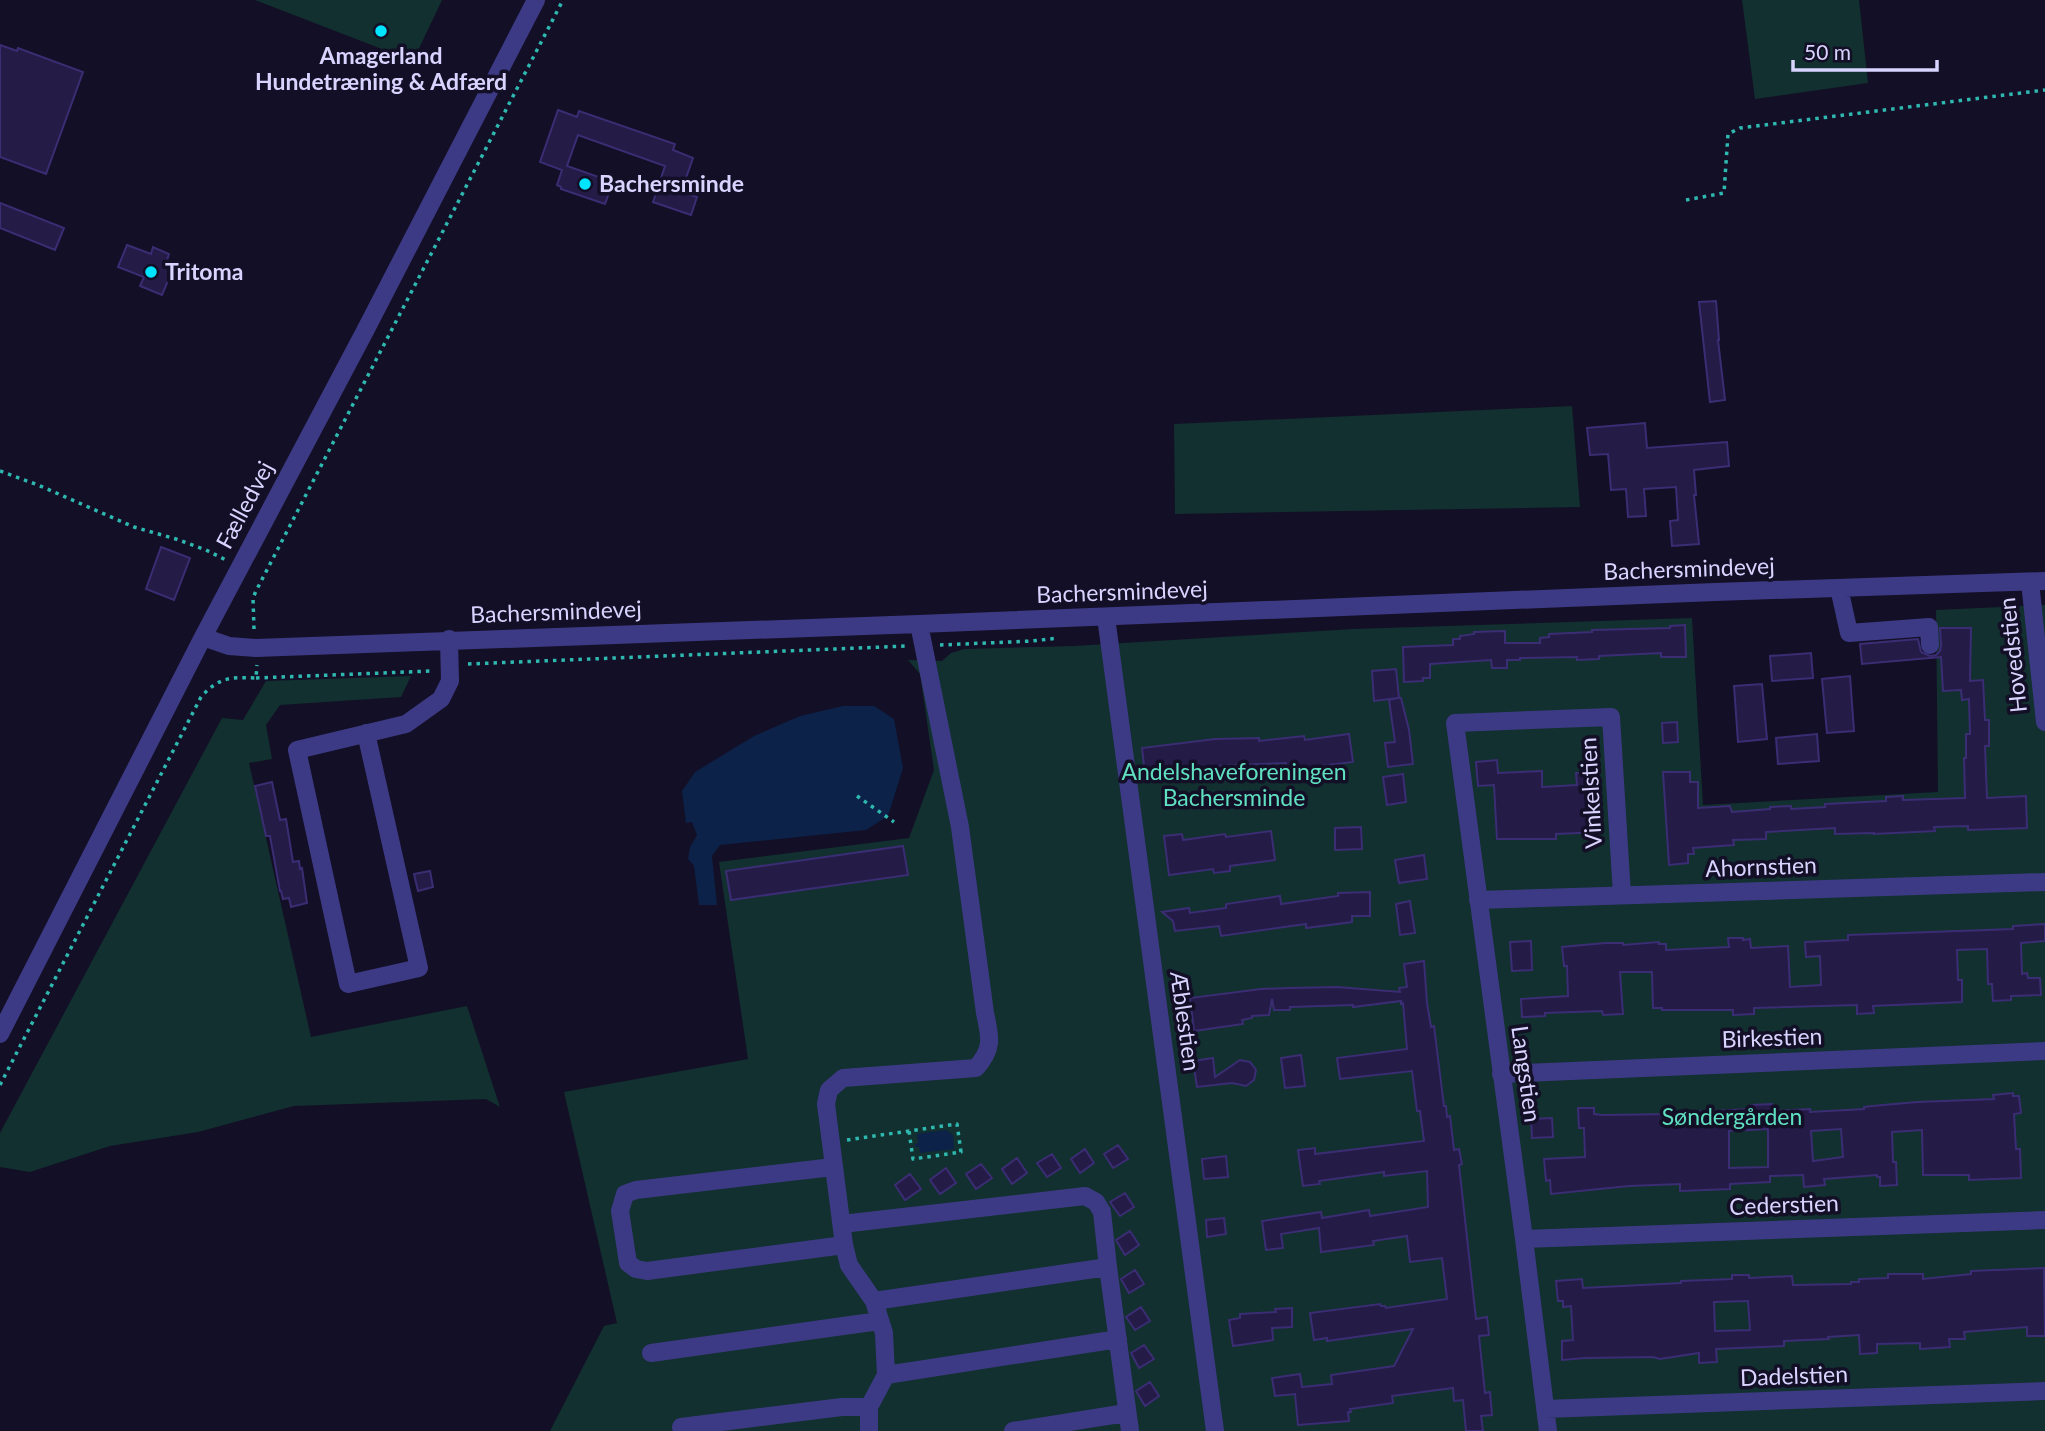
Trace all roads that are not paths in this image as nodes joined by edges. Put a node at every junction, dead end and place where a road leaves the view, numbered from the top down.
1 (536, 0) edge
2 (2037, 581) edge
3 (1839, 588) junction
4 (1105, 617) junction
5 (919, 624) junction
6 (203, 637) junction
7 (449, 639) junction
8 (1930, 645) dead end
9 (2040, 645) edge
10 (2045, 722) edge
11 (1455, 723) joint
12 (366, 733) junction
13 (2045, 882) edge
14 (1622, 895) junction
15 (1478, 900) junction
16 (0, 1034) edge
17 (2045, 1051) edge
18 (1501, 1074) junction
19 (834, 1167) junction
20 (2045, 1220) edge
21 (842, 1224) junction
22 (1524, 1239) junction
23 (844, 1245) junction
24 (1108, 1267) junction
25 (874, 1301) junction
26 (879, 1321) junction
27 (1118, 1339) junction
28 (651, 1353) dead end
29 (886, 1375) junction
30 (2045, 1391) edge
31 (869, 1407) junction
32 (1545, 1409) junction
33 (1126, 1413) junction
34 (681, 1427) dead end
35 (869, 1431) edge
36 (1013, 1431) edge
37 (1130, 1431) edge
38 (1215, 1431) edge
39 (1548, 1431) edge

1 - 6 street, Fælledvej
2 - 3 street, Bachersmindevej
2 - 9 street, Hovedstien
3 - 4 street, Bachersmindevej
3 - 8 street
4 - 5 street, Bachersmindevej
4 - 38 street, Æblestien
5 - 7 street, Bachersmindevej
5 - 19 street
6 - 7 street, Bachersmindevej
6 - 16 street, Fælledvej
7 - 12 street
9 - 10 street, Hovedstien
11 - 14 street, Vinkelstien
11 - 15 street, Langstien
12 - 12 street
13 - 14 street, Ahornstien
14 - 15 street, Ahornstien
15 - 18 street, Langstien
17 - 18 street, Birkestien
18 - 22 street, Langstien
19 - 21 street
19 - 23 street
20 - 22 street, Cederstien
21 - 23 street
21 - 24 street
22 - 32 street, Langstien
23 - 25 street
24 - 25 street
24 - 27 street
25 - 26 street
26 - 28 street
26 - 29 street
27 - 29 street
27 - 33 street
29 - 31 street
30 - 32 street, Dadelstien
31 - 34 street
31 - 35 street
32 - 39 street, Langstien
33 - 36 street
33 - 37 street

